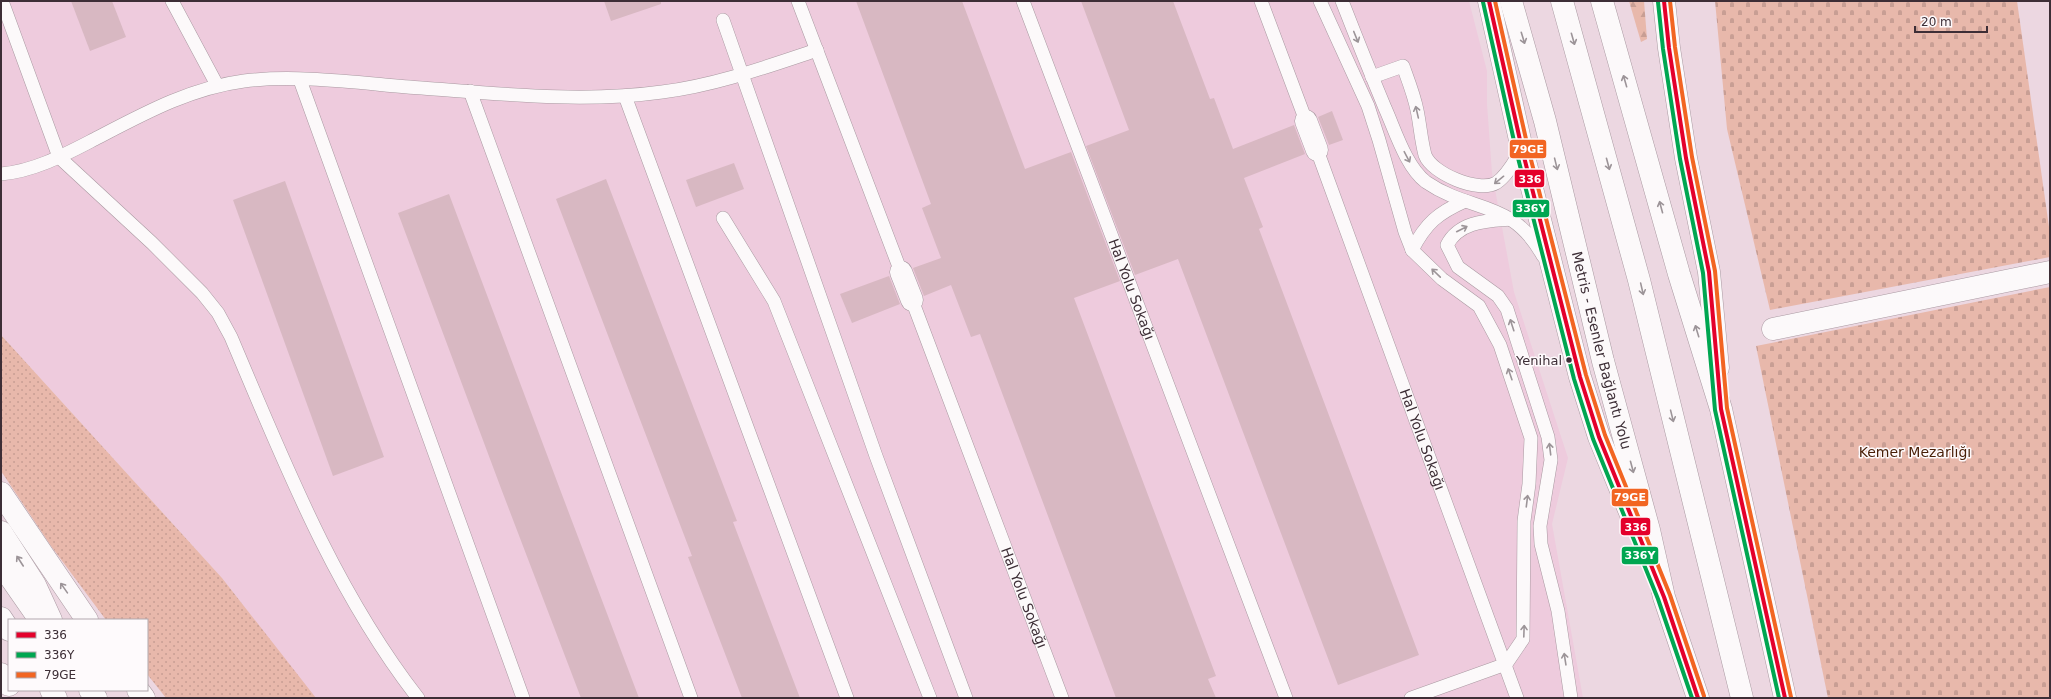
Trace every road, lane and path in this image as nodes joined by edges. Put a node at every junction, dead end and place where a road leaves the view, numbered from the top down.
1 (2, 1) edge
2 (172, 1) edge
3 (798, 1) edge
4 (1023, 1) edge
5 (1261, 1) edge
6 (1320, 1) edge
7 (1342, 1) edge
8 (1489, 1) edge
9 (1511, 1) edge
10 (1562, 1) edge
11 (1602, 1) edge
12 (1664, 1) edge
13 (723, 20) dead end
14 (817, 50) junction
15 (743, 76) junction
16 (1372, 77) junction
17 (300, 80) junction
18 (217, 85) junction
19 (470, 92) junction
20 (625, 96) junction
21 (1306, 121) joint
22 (1522, 149) junction
23 (1317, 150) joint
24 (59, 157) junction
25 (1, 174) edge
26 (1465, 201) junction
27 (723, 218) dead end
28 (1513, 220) junction
29 (1412, 250) junction
30 (901, 272) joint
31 (2050, 272) edge
32 (1554, 275) junction
33 (912, 300) joint
34 (1772, 329) dead end
35 (1721, 409) junction
36 (1, 494) edge
37 (1, 532) edge
38 (1, 564) edge
39 (1664, 597) junction
40 (1, 618) edge
41 (39, 619) edge
42 (51, 619) edge
43 (86, 619) edge
44 (8, 628) edge
45 (1506, 664) junction
46 (1, 674) edge
47 (8, 684) edge
48 (418, 698) edge
49 (523, 698) edge
50 (691, 698) edge
51 (847, 698) edge
52 (930, 698) edge
53 (966, 698) edge
54 (1062, 698) edge
55 (1286, 698) edge
56 (1411, 698) edge
57 (1517, 698) edge
58 (1571, 698) edge
59 (1698, 698) edge
60 (1742, 698) edge
61 (1785, 698) edge

1 - 24 lane
2 - 18 lane
3 - 14 lane
4 - 55 lane, Hal Yolu Sokağı
5 - 21 lane
6 - 29 lane
7 -> 16 lane
8 - 22 main road
9 -> 39 main road, Metris - Esenler Bağlantı Yolu
10 -> 60 main road
35 -> 11 main road
12 - 35 main road
13 - 15 lane
14 - 15 lane
14 - 30 lane
15 - 20 lane
15 - 53 lane
22 -> 16 lane
16 -> 26 lane
17 - 18 lane
17 - 19 lane
17 - 49 lane
18 - 24 lane
19 - 20 lane
19 - 50 lane
20 - 51 lane
21 - 23 main road, Hal Yolu Sokağı
22 - 32 main road
23 - 45 lane, Hal Yolu Sokağı
24 - 25 lane
24 - 48 lane
26 - 28 lane
26 - 29 lane
27 - 52 lane
28 - 32 lane
58 -> 28 lane
45 -> 29 lane
30 - 33 main road, Hal Yolu Sokağı
31 - 34 main road
32 - 39 main road
33 - 54 lane, Hal Yolu Sokağı
35 - 61 main road
43 -> 36 main road
42 -> 37 main road
38 - 41 main road
39 - 59 main road, Metris - Esenler Bağlantı Yolu
40 - 44 main road
45 - 56 lane
45 - 57 lane, Hal Yolu Sokağı
46 - 47 main road

